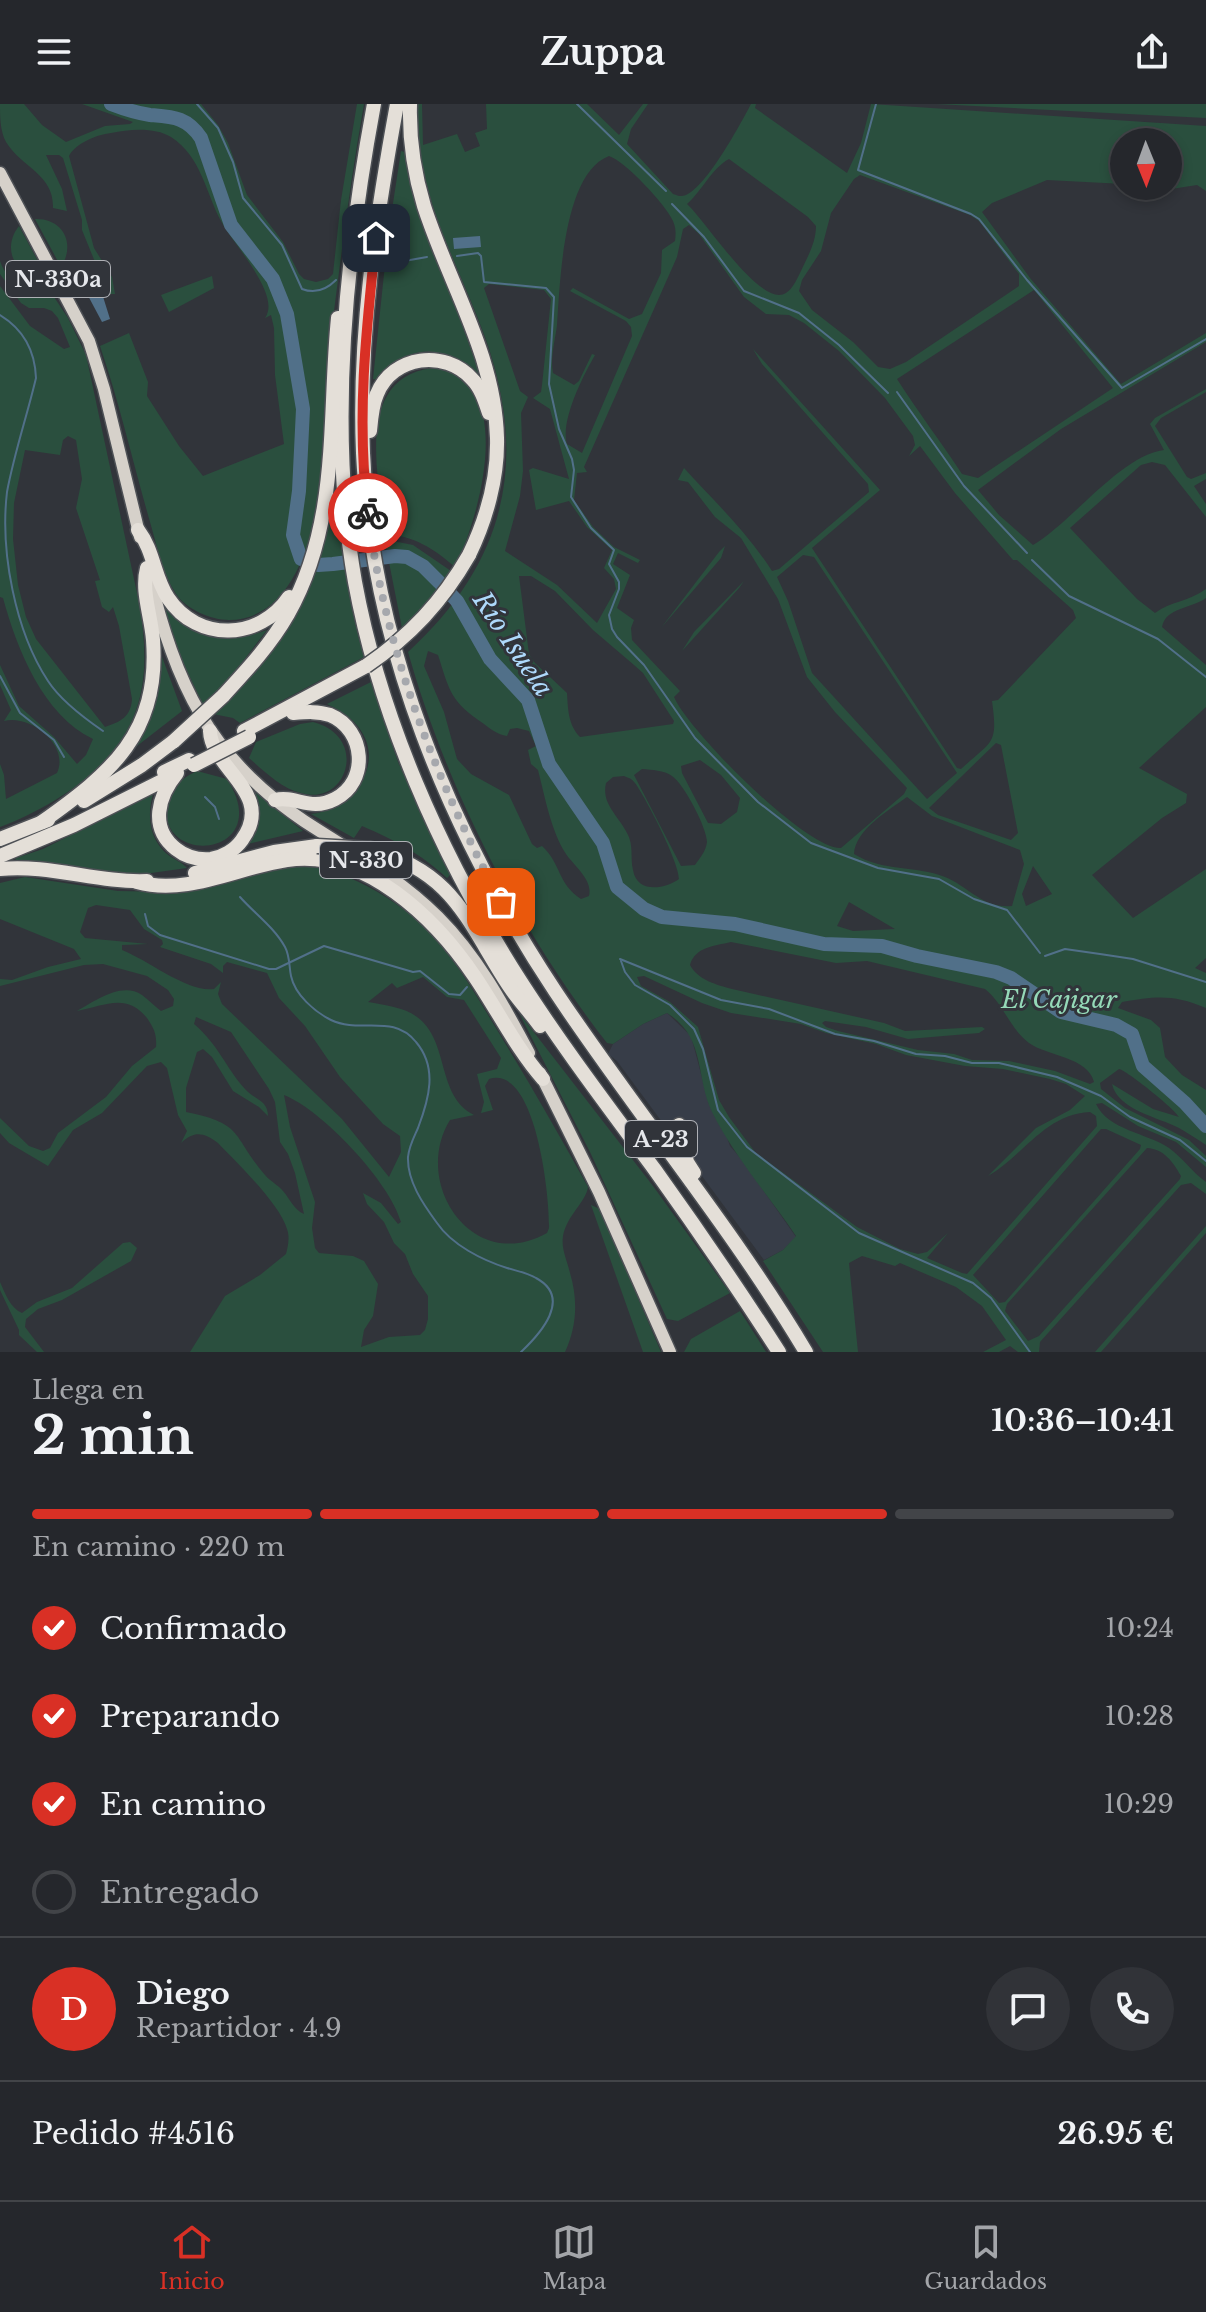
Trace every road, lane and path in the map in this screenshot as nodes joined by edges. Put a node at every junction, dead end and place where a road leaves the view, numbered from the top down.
1 (374, 104) edge
2 (397, 104) edge
3 (410, 104) edge
4 (0, 173) edge
5 (357, 210) junction
6 (492, 485) junction
7 (367, 506) junction
8 (138, 530) junction
9 (147, 568) junction
10 (301, 589) junction
11 (366, 666) junction
12 (293, 713) junction
13 (210, 731) junction
14 (247, 734) junction
15 (192, 762) junction
16 (177, 773) junction
17 (275, 800) junction
18 (42, 822) junction
19 (0, 839) edge
20 (0, 847) edge
21 (0, 856) edge
22 (0, 869) edge
23 (137, 882) junction
24 (580, 1028) junction
25 (610, 1052) dead end
26 (573, 1058) junction
27 (543, 1079) junction
28 (679, 1125) dead end
29 (740, 1251) junction
30 (670, 1352) edge
31 (779, 1352) edge
32 (806, 1352) edge

1 - 5 highway, A-23
2 - 7 highway, A-23
3 - 6 highway
4 - 8 highway, N-330a
5 - 10 highway
5 - 26 highway, A-23
6 - 7 highway
6 - 11 highway, bridge
7 - 24 highway, A-23
8 - 9 highway, N-330
8 - 10 highway
9 - 13 highway, N-330
9 - 18 highway
10 - 18 highway, bridge
11 - 12 highway
11 - 14 highway
12 - 14 highway
12 - 17 highway
13 - 16 highway
13 - 17 highway, N-330
14 - 15 highway, bridge
15 - 16 highway
15 - 20 highway
16 - 21 highway
17 - 27 highway, N-330
18 - 19 highway
22 - 23 highway
23 - 26 highway, bridge
23 - 27 highway
24 - 25 highway
24 - 29 highway, A-23
26 - 31 highway, A-23
27 - 30 highway, N-330
28 - 29 highway
29 - 32 highway, A-23

